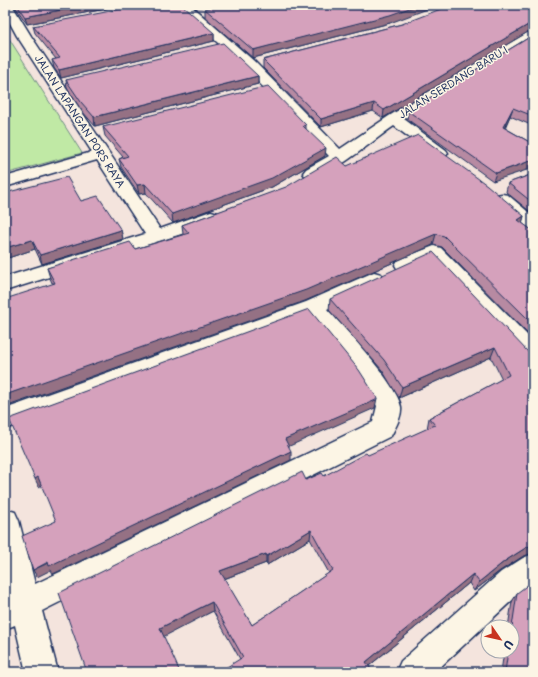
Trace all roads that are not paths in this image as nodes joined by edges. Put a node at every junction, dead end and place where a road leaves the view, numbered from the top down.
1 (6, 5) edge
2 (194, 10) edge
3 (37, 28) edge
4 (21, 31) junction
5 (5, 34) edge
6 (533, 34) edge
7 (227, 44) junction
8 (212, 48) edge
9 (266, 61) edge
10 (250, 65) junction
11 (73, 81) edge
12 (56, 85) junction
13 (271, 87) junction
14 (257, 90) edge
15 (394, 119) junction
16 (101, 154) junction
17 (339, 157) junction
18 (452, 162) edge
19 (299, 181) edge
20 (5, 182) edge
21 (511, 183) edge
22 (228, 211) edge
23 (533, 225) edge
24 (156, 237) junction
25 (5, 284) edge
26 (313, 307) junction
27 (533, 355) edge
28 (5, 419) edge
29 (5, 521) edge
30 (533, 568) edge
31 (15, 608) edge
32 (42, 672) edge
33 (412, 672) edge

1 - 4 street, JALAN LAPANGAN PORS RAYA
2 - 7 street
3 - 4 street
4 - 5 street
4 - 12 street, JALAN LAPANGAN PORS RAYA
6 - 15 street, JALAN SERDANG BARU I
7 - 8 street
7 - 10 street
9 - 10 street
10 - 13 street
11 - 12 street
12 - 16 street, JALAN LAPANGAN PORS RAYA
13 - 14 street
13 - 17 street
15 - 17 street, JALAN SERDANG BARU I
15 - 18 street
16 - 20 street
16 - 24 street, JALAN LAPANGAN PORS RAYA
17 - 19 street, JALAN SERDANG BARU I
21 - 23 street
22 - 24 street
24 - 25 street
26 - 27 street
26 - 28 street
26 - 31 street
29 - 31 street
30 - 33 street
31 - 32 street

